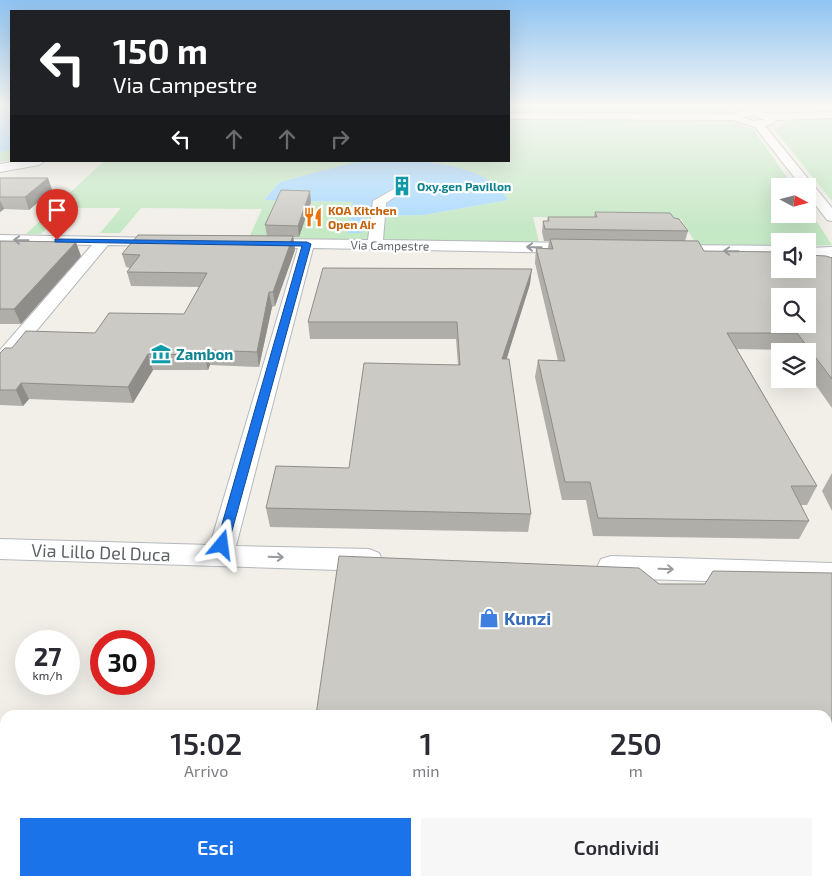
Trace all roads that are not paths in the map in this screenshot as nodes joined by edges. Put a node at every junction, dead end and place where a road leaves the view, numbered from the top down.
1 (782, 147) edge
2 (33, 162) edge
3 (0, 168) edge
4 (394, 194) dead end
5 (832, 217) edge
6 (0, 240) edge
7 (104, 241) junction
8 (180, 242) edge
9 (252, 243) edge
10 (307, 244) junction
11 (375, 245) junction
12 (592, 248) edge
13 (661, 250) edge
14 (771, 252) edge
15 (816, 252) edge
16 (832, 252) edge
17 (0, 362) edge
18 (0, 549) edge
19 (220, 555) junction
20 (397, 561) edge
21 (585, 567) edge
22 (832, 574) edge

1 - 5 street
2 - 3 street
4 - 11 street
7 -> 6 street
7 - 8 street
7 - 17 street
9 - 10 street, Via Campestre
10 - 11 street, Via Campestre
10 - 19 street
12 -> 11 street, Via Campestre
14 -> 13 street
15 - 16 street
18 - 19 street, Via Lillo Del Duca
19 -> 20 street, Via Lillo Del Duca
21 -> 22 street

